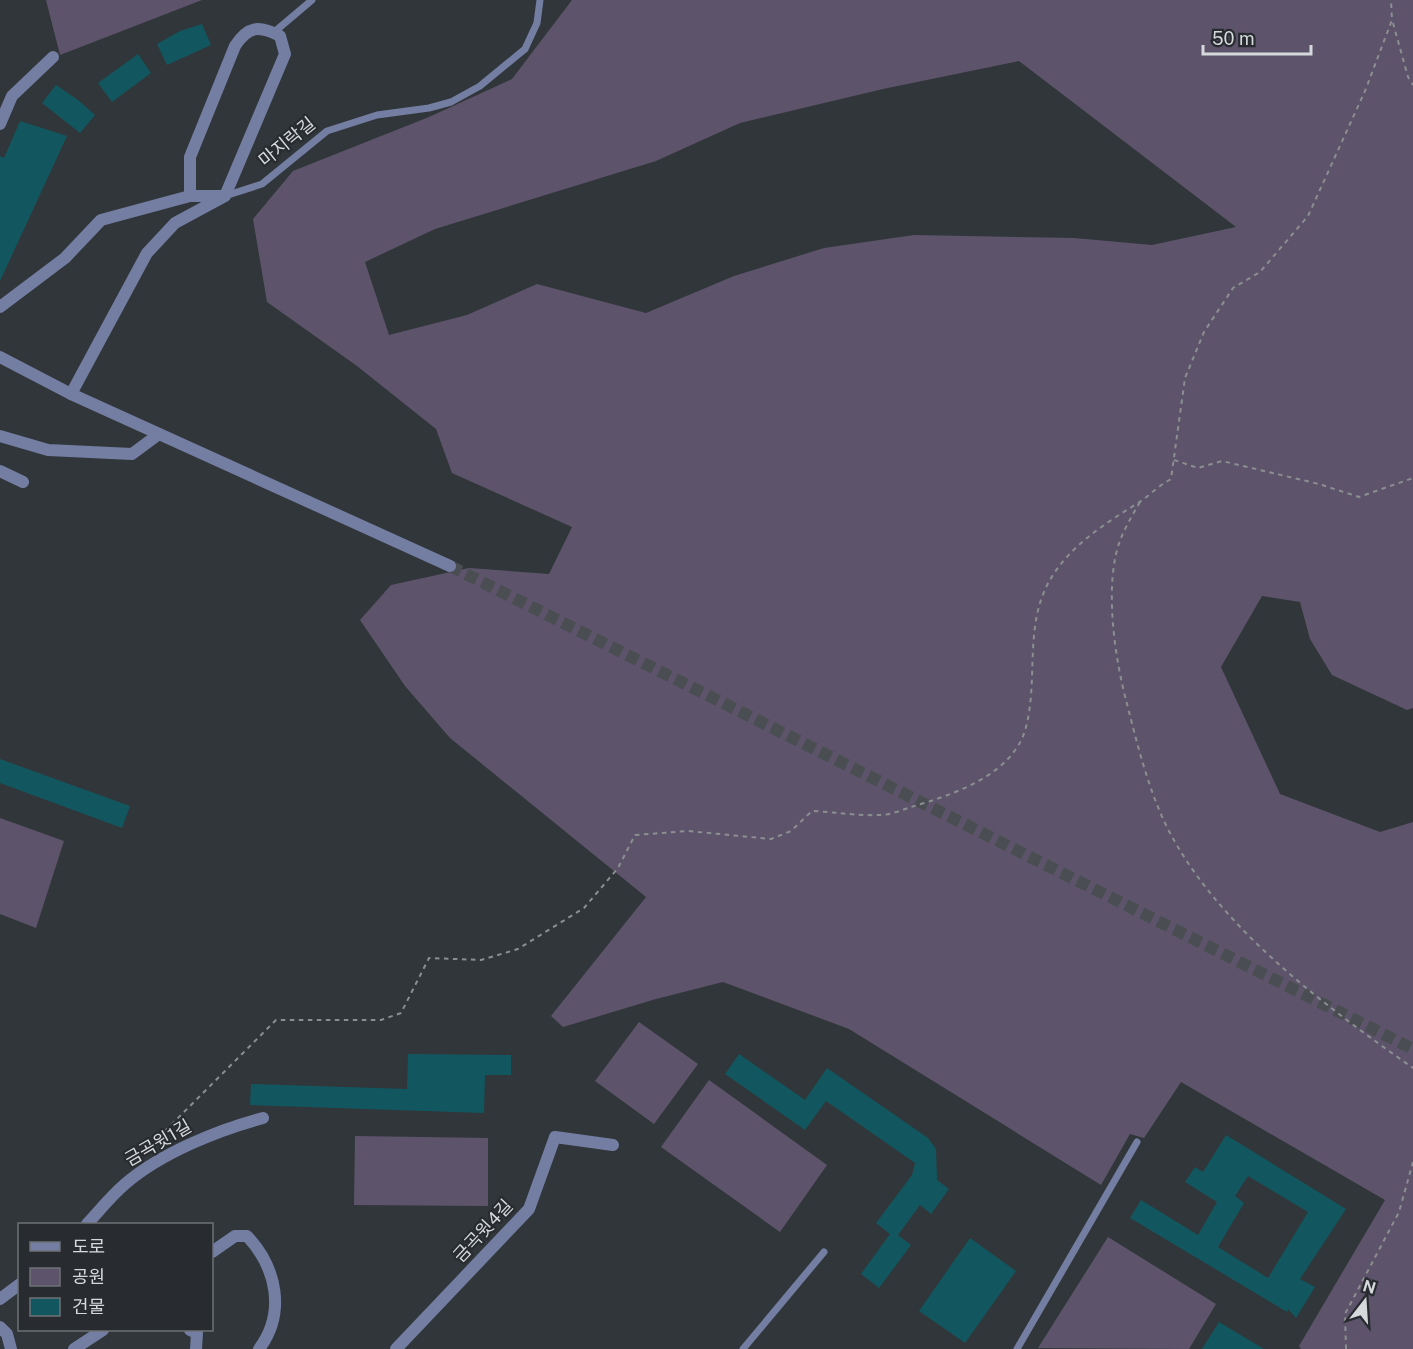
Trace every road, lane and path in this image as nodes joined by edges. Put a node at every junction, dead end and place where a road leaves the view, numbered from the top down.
1 (312, 0) edge
2 (540, 0) edge
3 (1391, 0) edge
4 (1392, 20) junction
5 (273, 33) junction
6 (53, 57) dead end
7 (1413, 85) edge
8 (0, 124) edge
9 (190, 196) junction
10 (225, 196) junction
11 (0, 307) edge
12 (0, 357) edge
13 (71, 394) junction
14 (159, 434) junction
15 (0, 436) edge
16 (1174, 460) junction
17 (0, 471) edge
18 (1413, 478) edge
19 (23, 482) dead end
20 (1140, 502) junction
21 (450, 566) tunnel mouth
22 (1413, 1068) edge
23 (263, 1118) dead end
24 (1137, 1142) dead end
25 (613, 1145) dead end
26 (150, 1156) dead end
27 (1413, 1162) edge
28 (88, 1223) edge
29 (213, 1251) edge
30 (824, 1252) dead end
31 (18, 1286) edge
32 (0, 1299) edge
33 (0, 1327) edge
34 (100, 1331) edge
35 (194, 1331) edge
36 (79, 1348) edge
37 (11, 1349) edge
38 (196, 1349) edge
39 (260, 1349) edge
40 (396, 1349) edge
41 (743, 1349) edge
42 (1017, 1349) edge
43 (1346, 1349) edge

1 - 5 lane
2 - 10 lane, 마지락길
3 - 4 path
4 - 7 path
4 - 16 path
5 - 9 street
5 - 10 street
6 - 8 street
9 - 10 street, 마지락길
9 - 11 street, 마지락길
10 - 13 street
12 - 13 street
13 - 14 street
14 - 15 street
14 - 21 street
16 - 18 path
16 - 20 path
17 - 19 street
20 - 22 path
20 - 26 path
23 - 28 street, 금곡윗1길
24 - 42 lane
25 - 40 street, 금곡윗4길
27 - 43 path
29 - 39 street
30 - 41 lane
31 - 32 street
33 - 37 street
34 - 36 street
35 - 38 street

